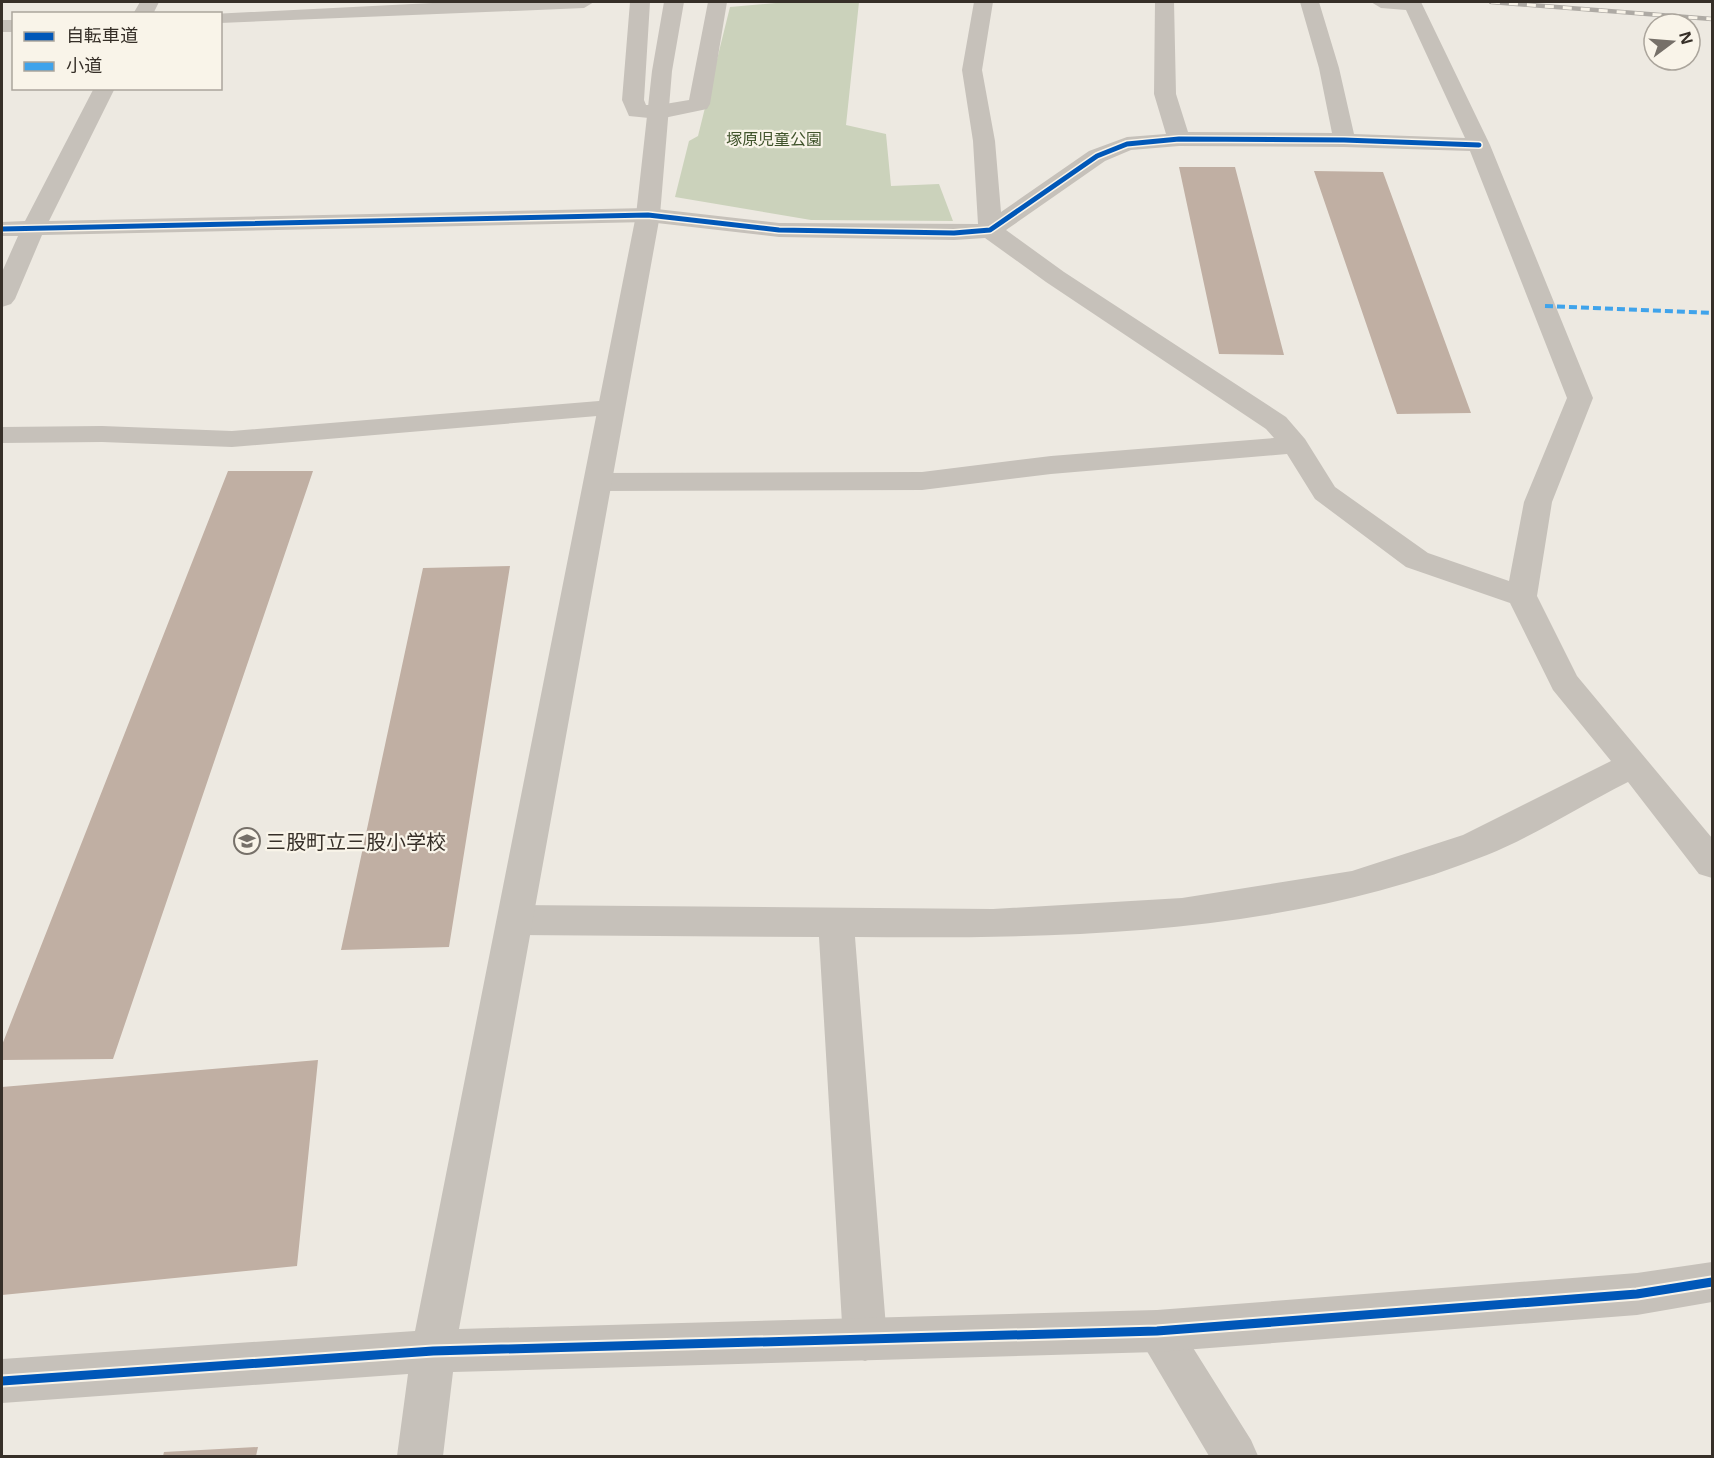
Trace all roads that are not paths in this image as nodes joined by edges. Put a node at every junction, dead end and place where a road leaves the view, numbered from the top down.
1 (584, 2) edge
2 (640, 2) edge
3 (674, 2) edge
4 (718, 2) edge
5 (983, 2) edge
6 (1164, 2) edge
7 (1310, 2) edge
8 (1381, 2) edge
9 (1413, 3) edge
10 (222, 17) edge
11 (104, 90) edge
12 (659, 112) junction
13 (1179, 139) junction
14 (1344, 140) junction
15 (1479, 145) junction
16 (648, 215) junction
17 (33, 228) junction
18 (2, 229) edge
19 (990, 230) junction
20 (2, 299) edge
21 (611, 408) junction
22 (2, 435) edge
23 (1295, 445) junction
24 (598, 482) junction
25 (1522, 596) junction
26 (1633, 764) junction
27 (1713, 864) edge
28 (515, 920) junction
29 (836, 922) junction
30 (1713, 1282) edge
31 (1157, 1331) junction
32 (865, 1340) junction
33 (433, 1351) junction
34 (2, 1381) edge
35 (420, 1456) edge
36 (1235, 1456) edge

1 - 10 street
2 - 12 street
3 - 12 street
4 - 12 street
5 - 19 street
6 - 13 street
7 - 14 street
8 - 9 street
9 - 15 street
11 - 17 street
12 - 16 street
13 - 14 street
13 - 19 street
14 - 15 street
15 - 25 street
16 - 17 street
16 - 19 street
16 - 21 street
17 - 18 street
17 - 20 street
19 - 23 street
21 - 22 street
21 - 24 street
23 - 24 street
23 - 25 street
24 - 28 street
25 - 26 street
26 - 27 street
26 - 29 street
28 - 29 street
28 - 33 street
29 - 32 street
30 - 31 street
31 - 32 street
31 - 36 street
32 - 33 street
33 - 34 street
33 - 35 street

